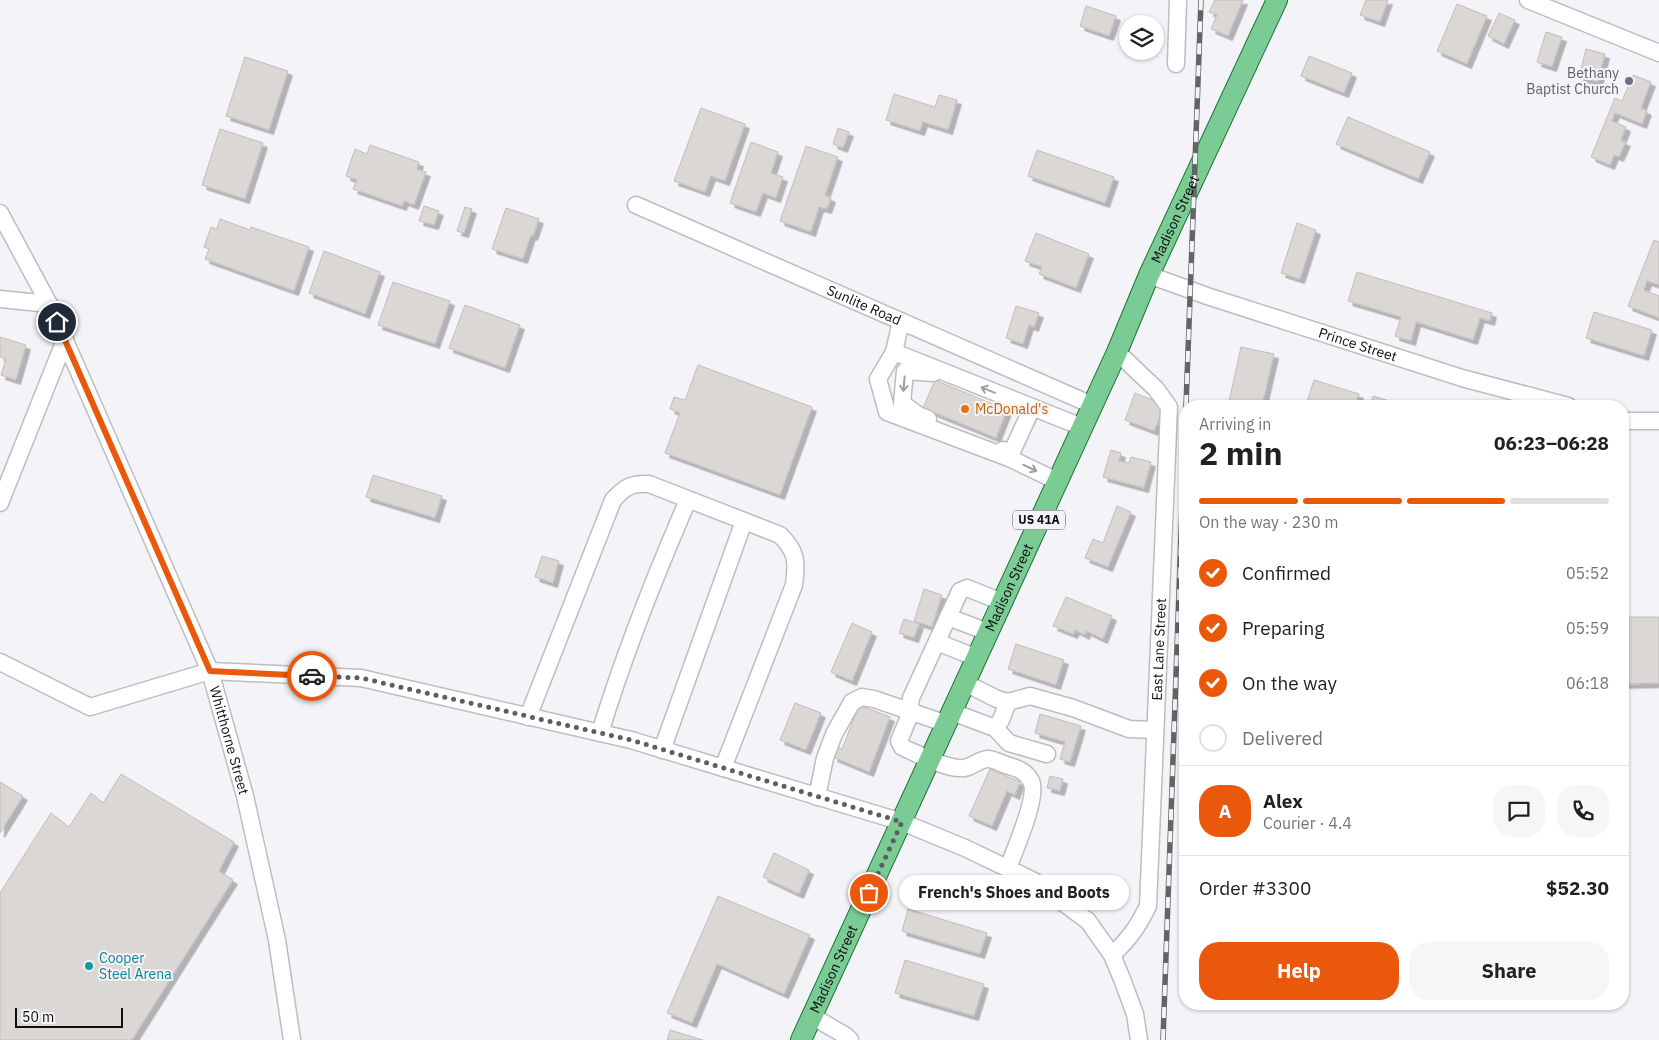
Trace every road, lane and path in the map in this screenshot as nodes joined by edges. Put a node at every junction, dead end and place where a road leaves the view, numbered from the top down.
1 (1178, 0) edge
2 (1277, 0) edge
3 (1528, 0) edge
4 (1659, 53) edge
5 (1176, 64) dead end
6 (636, 205) dead end
7 (0, 214) edge
8 (1149, 275) junction
9 (0, 299) edge
10 (49, 304) junction
11 (901, 321) junction
12 (65, 340) junction
13 (894, 352) junction
14 (1117, 352) junction
15 (958, 378) junction
16 (1545, 400) edge
17 (1092, 406) junction
18 (1032, 408) junction
19 (1629, 421) edge
20 (1659, 421) edge
21 (1082, 427) junction
22 (1009, 458) junction
23 (1057, 481) junction
24 (688, 500) junction
25 (0, 503) edge
26 (744, 521) junction
27 (1002, 602) junction
28 (948, 617) junction
29 (988, 632) junction
30 (936, 642) junction
31 (977, 658) junction
32 (0, 662) edge
33 (210, 671) junction
34 (965, 683) junction
35 (1008, 702) junction
36 (911, 712) junction
37 (528, 717) junction
38 (949, 718) junction
39 (995, 728) junction
40 (1155, 730) junction
41 (600, 733) junction
42 (662, 750) junction
43 (1047, 754) dead end
44 (930, 760) junction
45 (723, 768) junction
46 (817, 797) junction
47 (902, 822) junction
48 (1008, 868) junction
49 (1112, 955) junction
50 (812, 1016) junction
51 (292, 1040) edge
52 (801, 1040) edge
53 (850, 1040) edge
54 (1139, 1040) edge

1 - 5 street
2 - 8 main road, Madison Street / US 41A
3 - 4 street
6 - 11 street, Sunlite Road
7 - 10 street, Whitthorne Street
8 - 14 main road, Madison Street / US 41A
8 - 16 street, Prince Street
9 - 10 street
10 - 12 street, Whitthorne Street
11 - 13 street
11 - 17 street, Sunlite Road
12 - 25 street
12 - 33 street, Whitthorne Street
13 - 15 street
13 - 22 street
14 - 17 main road, Madison Street / US 41A
14 - 40 street, East Lane Street
18 -> 15 street
15 -> 22 street
17 - 21 main road, Madison Street / US 41A
18 - 21 street
18 - 22 street
19 - 20 street
21 - 23 main road, Madison Street / US 41A
22 -> 23 street
23 - 27 main road, Madison Street / US 41A
24 - 26 street
24 - 37 street
24 - 41 street
26 - 42 street
26 - 45 street
27 - 28 street
27 - 29 main road, Madison Street / US 41A
28 - 29 street
28 - 30 street
29 - 31 main road, Madison Street / US 41A
30 - 31 street
30 - 36 street
31 - 34 main road, Madison Street / US 41A
32 - 33 street
33 - 37 street
33 - 51 street, Whitthorne Street
34 - 35 street
34 - 38 main road, Madison Street / US 41A
35 - 39 street
35 - 40 street
36 - 38 street
36 - 44 street
36 - 46 street
37 - 41 street
38 - 39 street
38 - 44 main road, Madison Street / US 41A
39 - 43 street
40 - 49 street, East Lane Street
41 - 42 street
42 - 45 street
44 - 47 main road, Madison Street / US 41A
44 - 48 street
45 - 46 street
46 - 47 street
47 - 48 street
47 - 50 main road, Madison Street / US 41A
48 - 49 street
49 - 54 street
50 - 52 main road, Madison Street / US 41A
50 - 53 street

